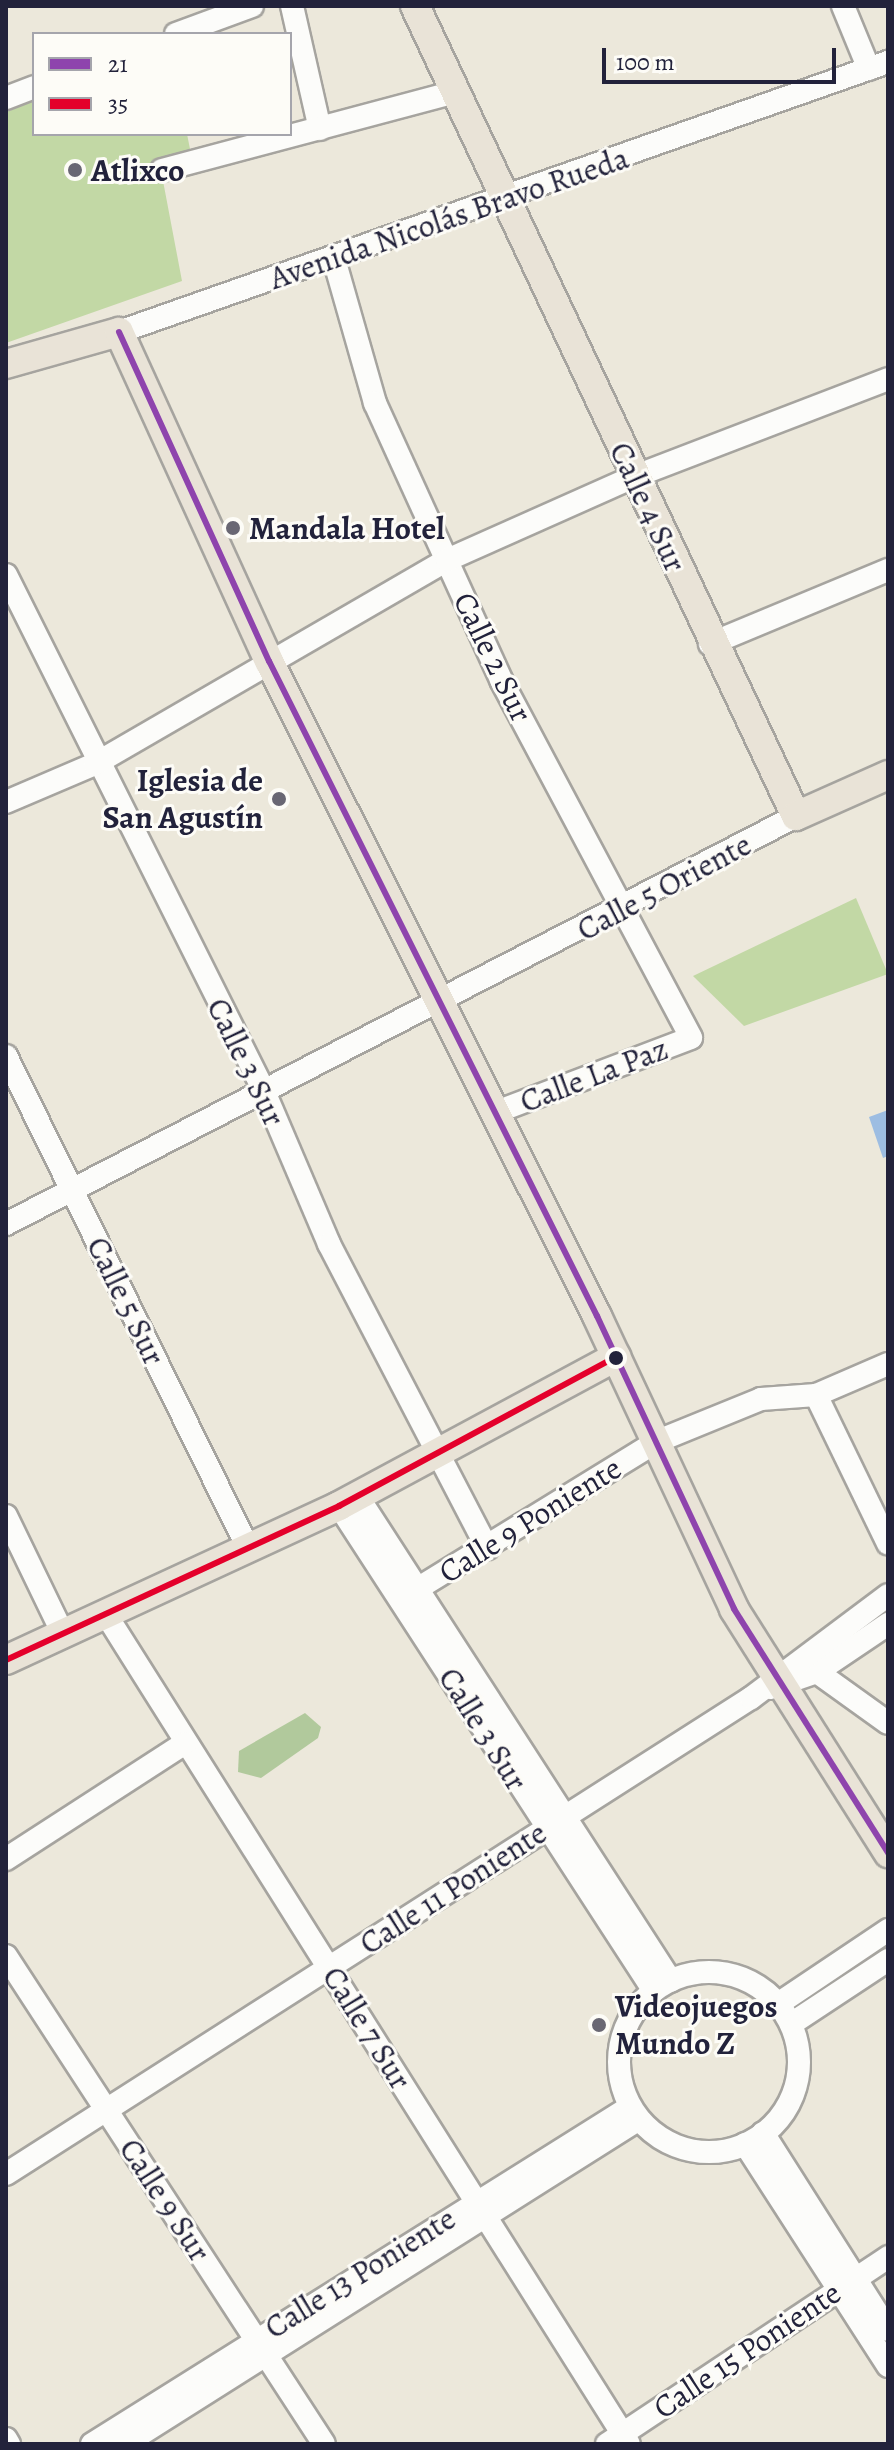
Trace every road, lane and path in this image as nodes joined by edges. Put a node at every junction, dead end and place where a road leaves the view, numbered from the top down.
1 (252, 6) edge
2 (292, 6) edge
3 (415, 6) edge
4 (843, 6) edge
5 (181, 32) edge
6 (879, 66) edge
7 (32, 88) edge
8 (456, 92) junction
9 (6, 98) edge
10 (320, 129) junction
11 (162, 170) dead end
12 (506, 196) junction
13 (334, 259) junction
14 (119, 332) junction
15 (6, 364) edge
16 (888, 379) edge
17 (633, 477) junction
18 (447, 560) junction
19 (888, 570) edge
20 (6, 575) edge
21 (710, 644) junction
22 (269, 661) junction
23 (95, 764) junction
24 (888, 775) edge
25 (6, 802) edge
26 (796, 816) junction
27 (626, 909) junction
28 (442, 1001) junction
29 (691, 1038) joint
30 (6, 1056) edge
31 (263, 1089) junction
32 (496, 1112) junction
33 (71, 1190) junction
34 (6, 1224) edge
35 (616, 1357) junction
36 (888, 1364) edge
37 (816, 1395) junction
38 (658, 1441) junction
39 (439, 1455) junction
40 (348, 1502) junction
41 (6, 1516) edge
42 (888, 1543) edge
43 (247, 1546) junction
44 (487, 1548) junction
45 (409, 1594) junction
46 (888, 1595) edge
47 (105, 1613) junction
48 (888, 1624) edge
49 (62, 1632) junction
50 (6, 1660) edge
51 (817, 1672) junction
52 (774, 1682) junction
53 (888, 1723) edge
54 (185, 1743) junction
55 (553, 1822) junction
56 (888, 1853) edge
57 (6, 1859) edge
58 (888, 1930) edge
59 (6, 1956) edge
60 (888, 1960) edge
61 (330, 1969) junction
62 (662, 1986) junction
63 (778, 2004) junction
64 (791, 2024) junction
65 (635, 2113) junction
66 (109, 2114) junction
67 (754, 2138) junction
68 (6, 2174) edge
69 (481, 2209) junction
70 (888, 2257) edge
71 (846, 2282) junction
72 (888, 2330) edge
73 (261, 2348) junction
74 (888, 2366) edge
75 (619, 2441) edge
76 (92, 2444) edge
77 (125, 2444) edge
78 (324, 2444) edge

1 - 5 street
2 - 10 street
3 - 8 main road, Calle 4 Sur
4 - 6 street
6 - 12 street, Avenida Nicolás Bravo Rueda
7 - 9 street
8 - 10 street
8 - 12 main road, Calle 4 Sur
10 - 11 street
12 - 13 street, Avenida Nicolás Bravo Rueda
12 - 17 main road, Calle 4 Sur
13 - 14 street, Avenida Nicolás Bravo Rueda
13 - 18 street, Calle 2 Sur
14 - 15 main road, Avenida Nicolás Bravo Rueda
14 - 22 main road
16 - 17 street
17 - 18 street
17 - 21 main road, Calle 4 Sur
18 - 22 street
18 - 27 street, Calle 2 Sur
19 - 21 street
20 - 23 street, Calle 3 Sur
21 - 26 main road, Calle 4 Sur
22 - 23 street
22 - 28 main road
23 - 25 street
23 - 31 street, Calle 3 Sur
24 - 26 main road, Calle 5 Oriente
26 - 27 street, Calle 5 Oriente
27 - 28 street, Calle 5 Oriente
27 - 29 street, Calle 2 Sur
28 - 31 street, Calle 5 Oriente
28 - 32 main road
29 - 32 street, Calle La Paz
30 - 33 street, Calle 5 Sur
31 - 33 street, Calle 5 Oriente
31 - 39 street, Calle 3 Sur
32 - 35 main road
33 - 34 street, Calle 5 Oriente
33 - 43 street, Calle 5 Sur
35 - 38 main road
35 - 39 main road
36 - 37 street, Calle 9 Poniente
37 - 38 street, Calle 9 Poniente
37 - 42 street
38 - 44 street, Calle 9 Poniente
38 - 52 main road
39 - 40 main road
39 - 44 street, Calle 3 Sur
40 - 43 main road
40 - 45 street, Calle 3 Sur
41 - 49 street
43 - 47 main road
44 - 45 street, Calle 9 Poniente
45 - 55 street, Calle 3 Sur
46 - 52 street
47 - 49 main road
47 - 54 street, Calle 7 Sur
48 - 51 street
49 - 50 main road
51 - 52 street
51 - 53 street
52 - 55 street, Calle 11 Poniente
52 - 56 main road
54 - 57 street
54 - 61 street, Calle 7 Sur
55 - 61 street, Calle 11 Poniente
55 - 62 street, Calle 3 Sur
58 - 63 street
59 - 66 street, Calle 9 Sur
60 - 64 street
61 - 66 street, Calle 11 Poniente
61 - 69 street, Calle 7 Sur
62 - 63 street
62 - 65 street
63 - 64 street
64 - 67 street
65 - 67 street
65 - 69 street, Calle 13 Poniente
66 - 68 street, Calle 11 Poniente
66 - 73 street, Calle 9 Sur
67 - 71 street
69 - 73 street, Calle 13 Poniente
69 - 75 street, Calle 7 Sur
70 - 71 street, Calle 15 Poniente
71 - 72 street
71 - 74 street
71 - 75 street, Calle 15 Poniente
73 - 76 street, Calle 13 Poniente
73 - 77 street, Calle 13 Poniente
73 - 78 street, Calle 9 Sur

